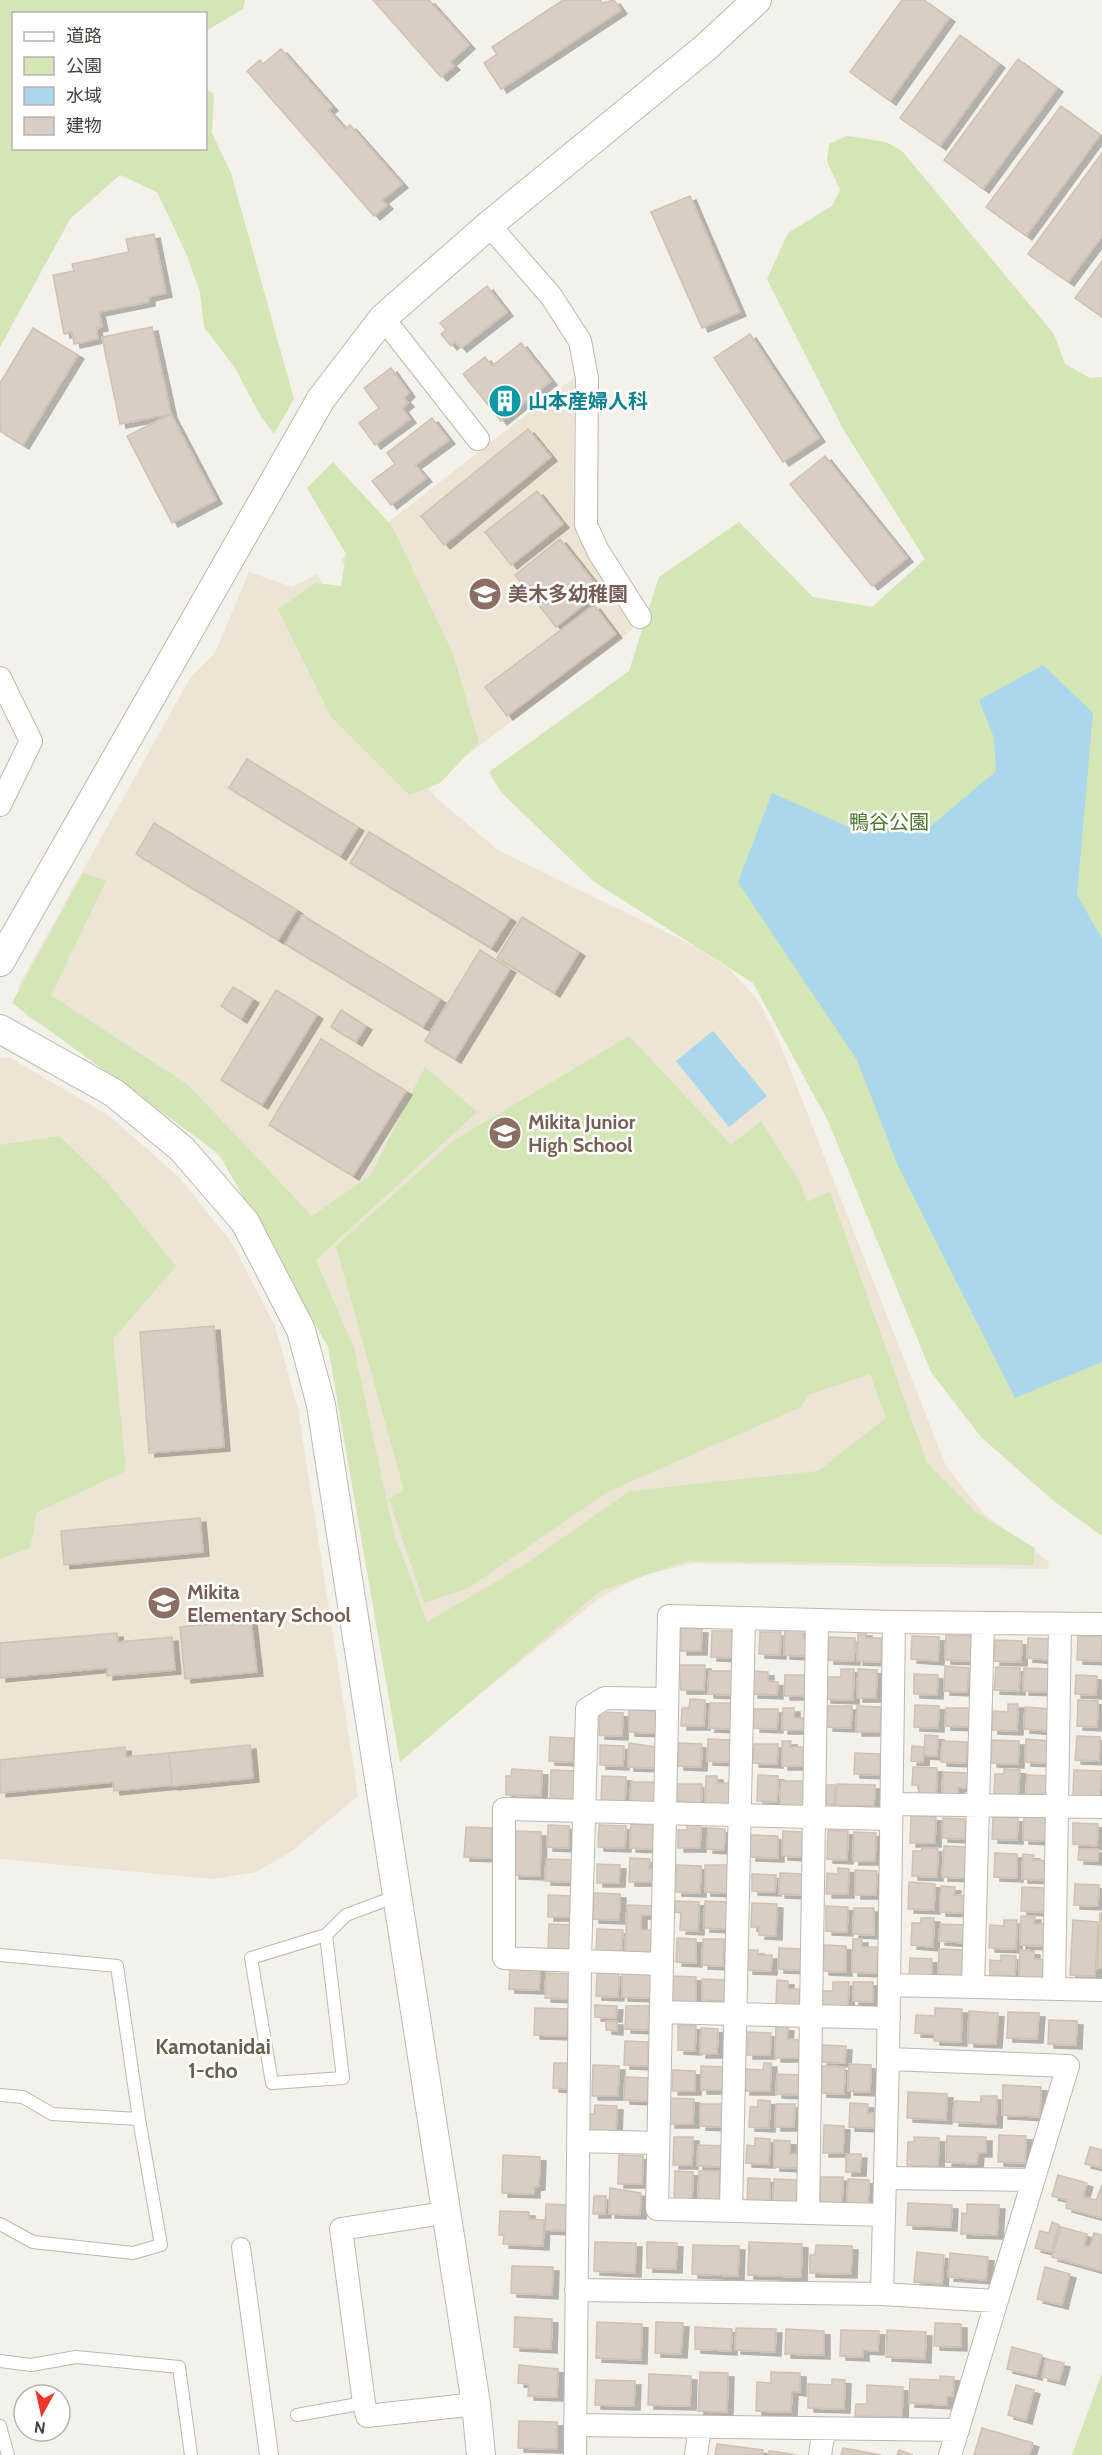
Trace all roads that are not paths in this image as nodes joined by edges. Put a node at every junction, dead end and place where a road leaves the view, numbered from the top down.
1 (757, 0) edge
2 (489, 225) junction
3 (383, 318) junction
4 (478, 440) dead end
5 (640, 617) dead end
6 (0, 678) edge
7 (0, 805) edge
8 (0, 962) edge
9 (0, 1029) edge
10 (744, 1618) junction
11 (817, 1620) junction
12 (894, 1622) junction
13 (983, 1623) junction
14 (1060, 1624) junction
15 (1102, 1624) edge
16 (667, 1699) junction
17 (979, 1805) junction
18 (1058, 1806) junction
19 (1102, 1807) edge
20 (585, 1810) junction
21 (892, 1811) junction
22 (665, 1812) junction
23 (739, 1814) junction
24 (812, 1816) junction
25 (397, 1896) junction
26 (326, 1935) junction
27 (0, 1955) edge
28 (580, 1961) junction
29 (662, 1964) junction
30 (889, 1985) junction
31 (973, 1987) junction
32 (1054, 1989) junction
33 (1102, 1990) edge
34 (660, 2012) junction
35 (735, 2014) junction
36 (810, 2016) junction
37 (889, 2018) junction
38 (888, 2059) junction
39 (0, 2095) edge
40 (140, 2119) junction
41 (578, 2141) junction
42 (658, 2143) junction
43 (885, 2178) junction
44 (1032, 2180) junction
45 (731, 2211) junction
46 (808, 2212) junction
47 (444, 2213) junction
48 (884, 2215) junction
49 (0, 2224) edge
50 (241, 2247) dead end
51 (576, 2290) junction
52 (882, 2294) junction
53 (995, 2301) junction
54 (0, 2361) edge
55 (364, 2403) junction
56 (476, 2404) junction
57 (297, 2415) dead end
58 (575, 2425) junction
59 (0, 2426) edge
60 (700, 2427) junction
61 (824, 2429) junction
62 (958, 2430) junction
63 (8, 2455) edge
64 (191, 2455) edge
65 (268, 2455) edge
66 (481, 2455) edge
67 (575, 2455) edge
68 (696, 2455) edge
69 (820, 2455) edge
70 (950, 2455) edge

1 - 2 street
2 - 3 street
2 - 5 street
3 - 4 street
3 - 8 street
6 - 7 street
9 - 25 street
10 - 11 street
10 - 16 street
10 - 23 street
11 - 12 street
11 - 24 street
12 - 13 street
12 - 21 street
13 - 14 street
13 - 17 street
14 - 15 street
14 - 18 street
16 - 20 street
16 - 22 street
17 - 18 street
17 - 21 street
17 - 31 street
18 - 19 street
18 - 32 street
20 - 22 street
20 - 28 street
20 - 28 street
21 - 24 street
21 - 30 street
22 - 23 street
22 - 29 street
23 - 24 street
23 - 35 street
24 - 36 street
25 - 26 lane
25 - 47 street
26 - 26 lane
27 - 40 lane
28 - 29 street
28 - 41 street
29 - 34 street
30 - 31 street
30 - 37 street
31 - 32 street
32 - 33 street
34 - 35 street
34 - 42 street
35 - 36 street
35 - 45 street
36 - 37 street
36 - 46 street
37 - 38 street
38 - 43 street
38 - 44 street
39 - 40 lane
40 - 49 lane
41 - 42 street
41 - 51 street
42 - 45 street
43 - 44 street
43 - 48 street
44 - 53 street
45 - 46 street
46 - 48 street
47 - 55 street
47 - 56 street
48 - 52 street
50 - 65 street
51 - 52 street
51 - 58 street
52 - 53 street
53 - 62 street
54 - 64 lane
55 - 56 street
55 - 57 lane
56 - 66 street
58 - 60 street
58 - 67 street
59 - 63 lane
60 - 61 street
60 - 68 street
61 - 62 street
61 - 69 street
62 - 70 street

